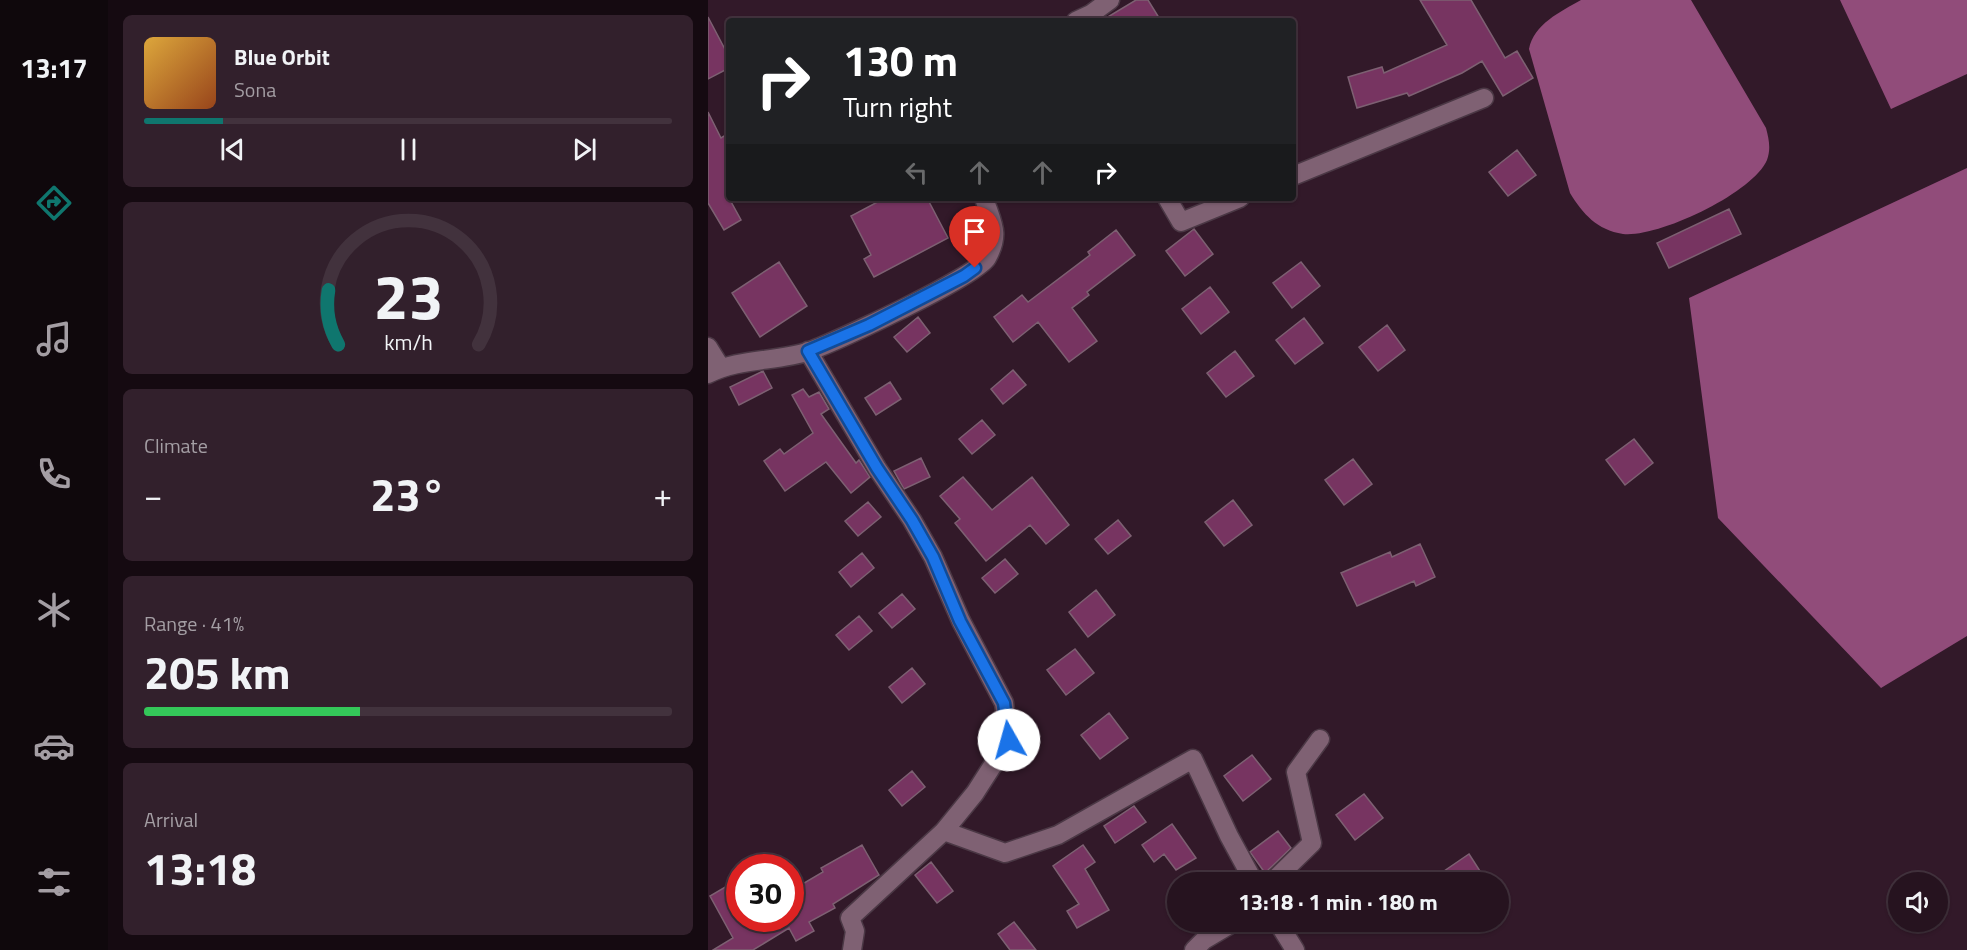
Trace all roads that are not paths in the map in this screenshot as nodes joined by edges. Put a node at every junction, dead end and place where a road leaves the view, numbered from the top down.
1 (1110, 0) edge
2 (1082, 18) edge
3 (1484, 98) dead end
4 (1296, 175) edge
5 (985, 201) edge
6 (1169, 201) edge
7 (1233, 201) edge
8 (708, 346) edge
9 (808, 351) junction
10 (715, 371) edge
11 (1320, 739) dead end
12 (944, 831) junction
13 (1249, 872) edge
14 (1282, 872) edge
15 (1217, 932) edge
16 (1283, 932) edge
17 (852, 950) edge
18 (1194, 950) edge
19 (1294, 950) edge

1 - 2 street
3 - 4 street
5 - 9 street
6 - 7 street
8 - 10 street
9 - 10 street
9 - 12 street
11 - 14 street
12 - 13 street
12 - 17 street
15 - 18 street
16 - 19 street

